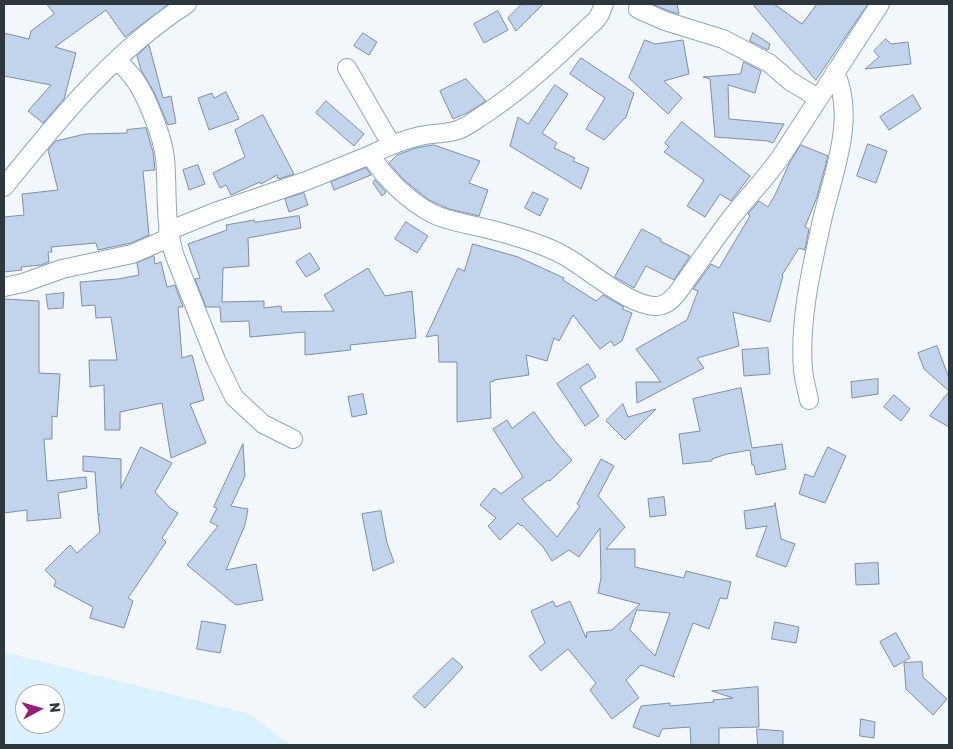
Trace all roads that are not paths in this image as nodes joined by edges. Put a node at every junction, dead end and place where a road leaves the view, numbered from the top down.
1 (187, 4) edge
2 (604, 4) edge
3 (640, 4) edge
4 (880, 4) edge
5 (167, 10) edge
6 (117, 60) junction
7 (347, 68) dead end
8 (835, 72) junction
9 (818, 98) junction
10 (391, 144) junction
11 (370, 154) junction
12 (4, 187) edge
13 (169, 235) junction
14 (4, 287) edge
15 (809, 400) dead end
16 (293, 439) dead end

1 - 5 street
2 - 10 street
3 - 9 street
4 - 8 street
5 - 6 street
6 - 12 street
6 - 13 street
7 - 10 street
8 - 9 street
8 - 15 street
9 - 11 street
10 - 11 street
11 - 13 street
13 - 14 street
13 - 16 street

